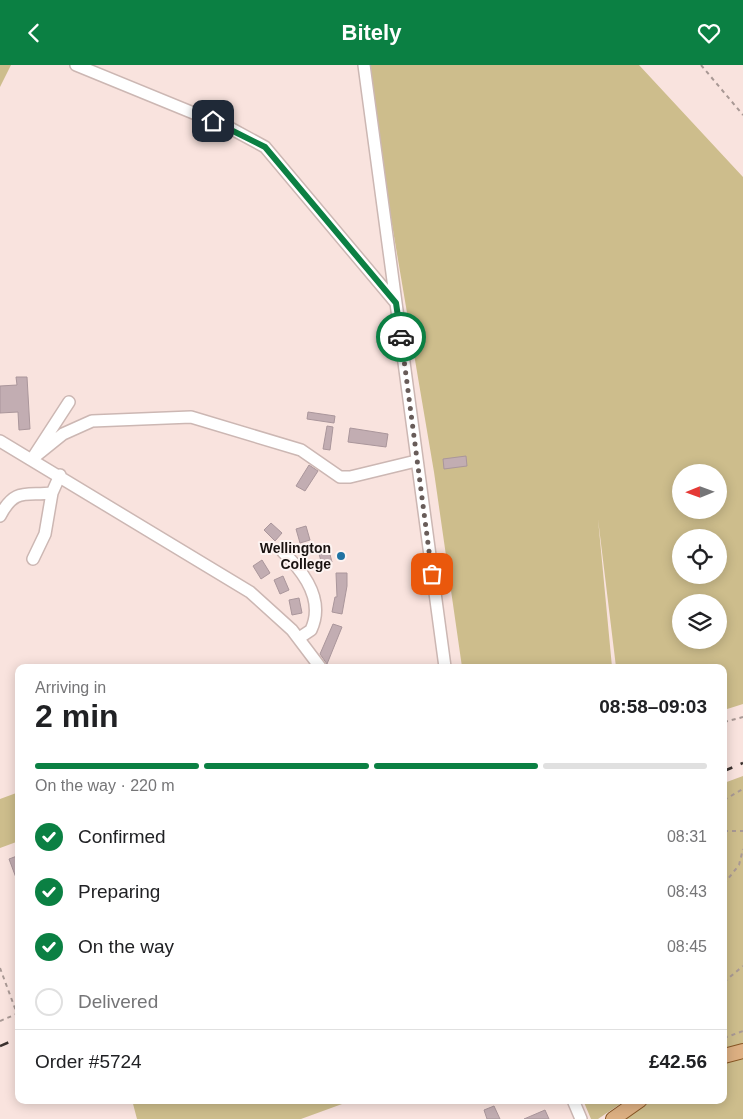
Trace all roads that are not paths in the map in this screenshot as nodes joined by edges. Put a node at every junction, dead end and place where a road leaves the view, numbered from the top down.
1 (76, 65) edge
2 (364, 65) edge
3 (396, 303) junction
4 (69, 402) dead end
5 (0, 441) edge
6 (32, 459) junction
7 (416, 461) junction
8 (60, 475) junction
9 (52, 493) junction
10 (0, 516) edge
11 (283, 552) dead end
12 (34, 559) dead end
13 (299, 639) junction
14 (318, 664) edge
15 (445, 664) edge
16 (743, 1051) edge
17 (727, 1055) edge
18 (575, 1104) edge
19 (634, 1104) edge
20 (581, 1119) edge
21 (613, 1119) edge

1 - 3 lane
2 - 3 lane
3 - 7 lane
4 - 6 lane
5 - 6 lane
6 - 7 lane
6 - 8 lane
7 - 15 lane
8 - 9 lane
8 - 13 lane
9 - 10 lane
9 - 12 lane
11 - 13 lane
13 - 14 lane
16 - 17 main road
18 - 20 lane
19 - 21 main road

